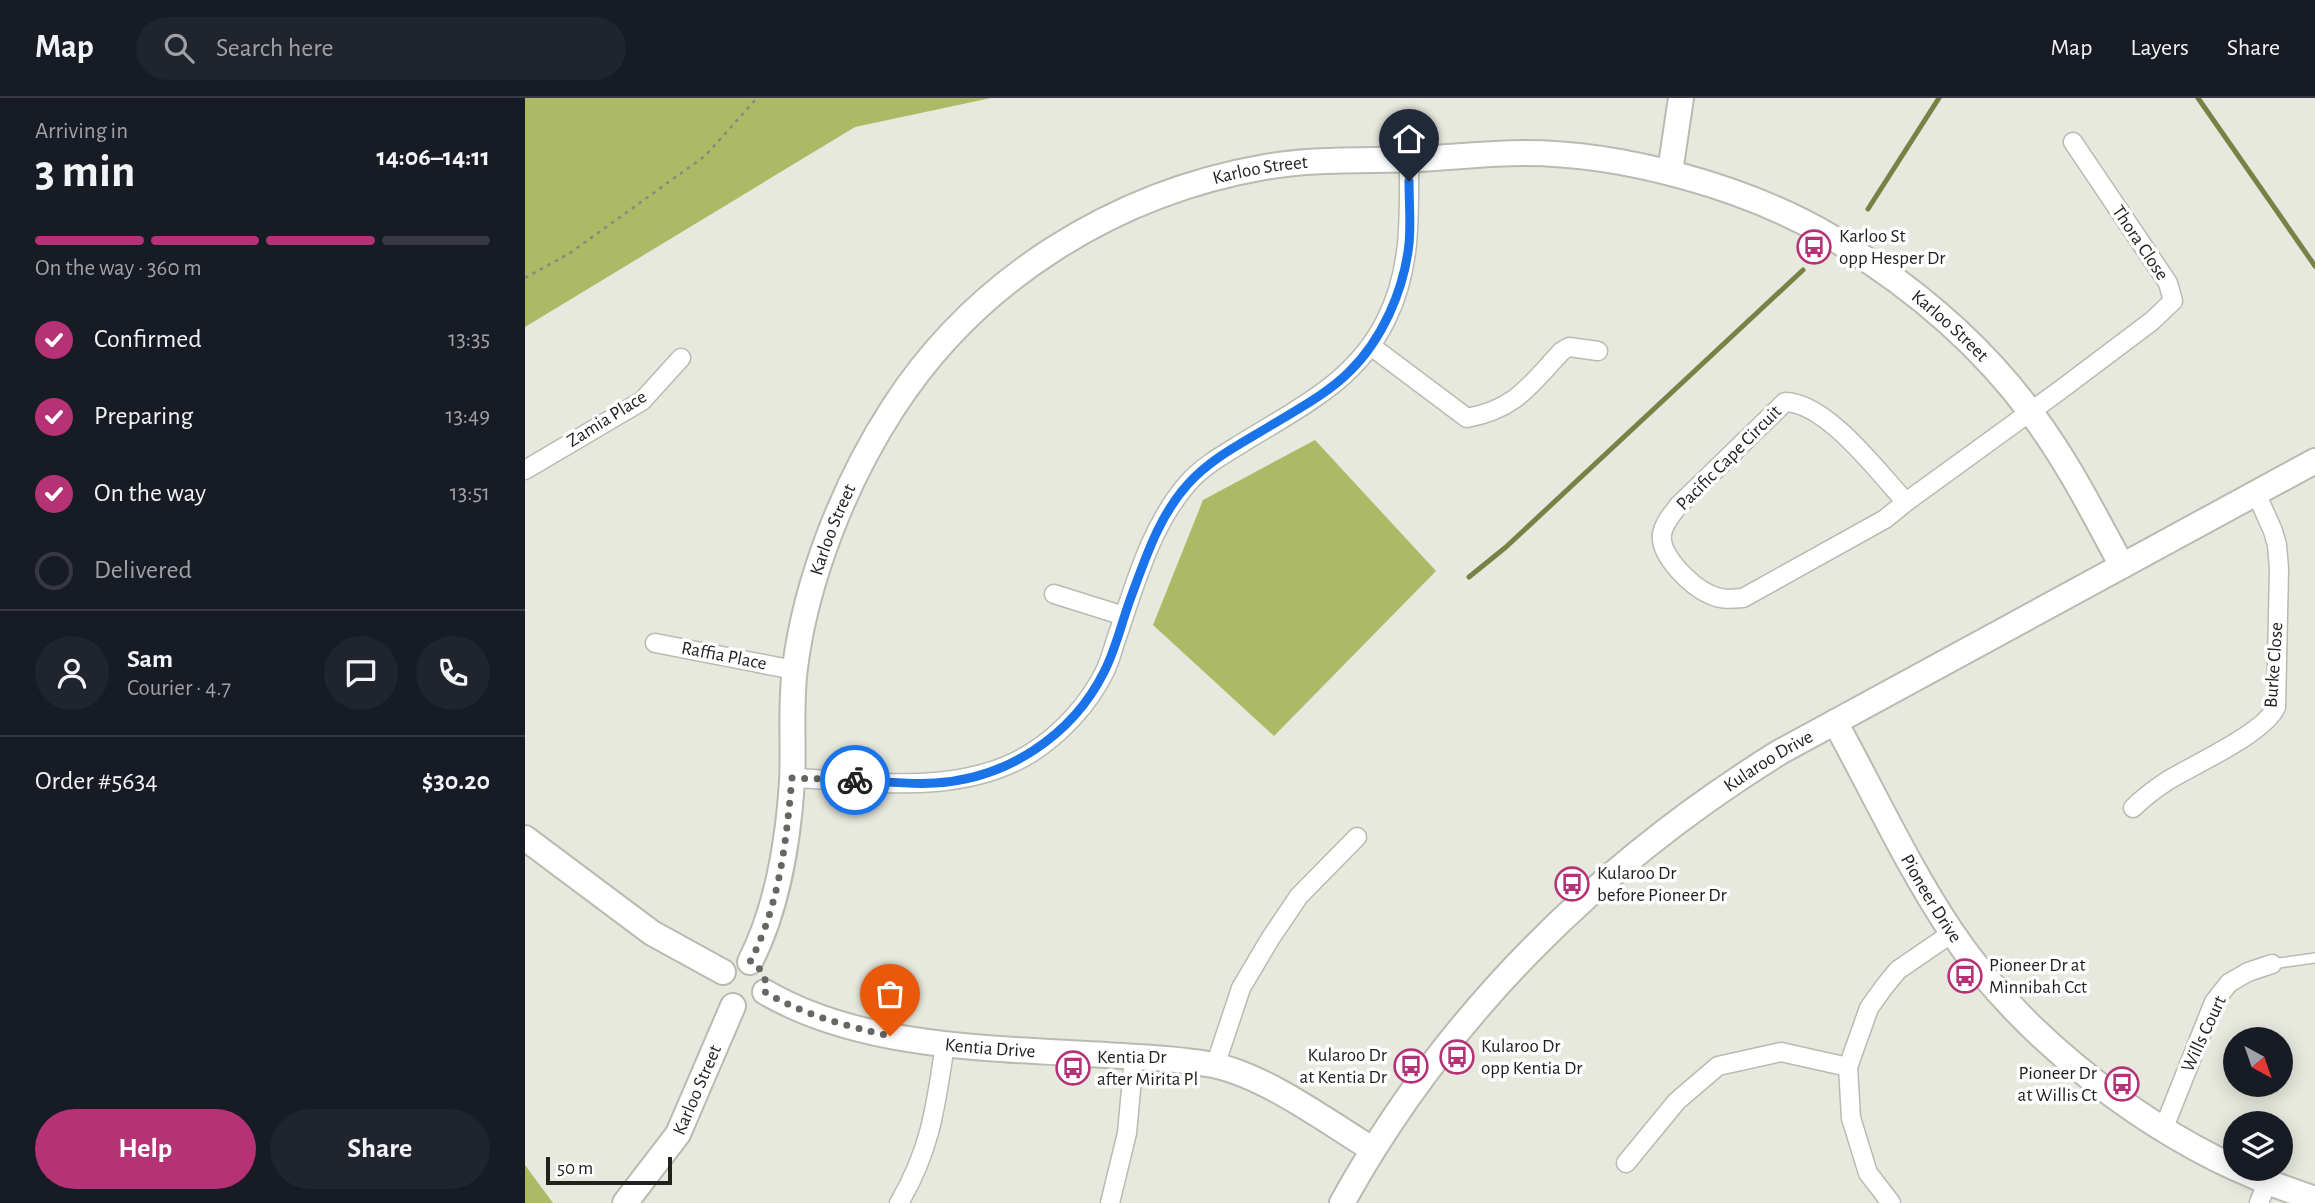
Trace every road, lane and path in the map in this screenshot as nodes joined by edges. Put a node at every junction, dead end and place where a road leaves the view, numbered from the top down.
1 (757, 98) edge
2 (1681, 98) edge
3 (2073, 142) dead end
4 (1409, 159) junction
5 (1669, 172) junction
6 (525, 278) edge
7 (1371, 346) junction
8 (1598, 351) dead end
9 (681, 358) dead end
10 (2031, 412) junction
11 (2315, 461) edge
12 (525, 470) edge
13 (2256, 493) junction
14 (1906, 502) junction
15 (2122, 566) junction
16 (1054, 594) dead end
17 (1124, 617) junction
18 (655, 643) dead end
19 (794, 670) junction
20 (1835, 722) junction
21 (792, 778) junction
22 (2133, 808) dead end
23 (1357, 836) dead end
24 (525, 838) edge
25 (1952, 933) junction
26 (2315, 958) edge
27 (750, 962) junction
28 (2272, 964) joint
29 (723, 972) junction
30 (765, 992) junction
31 (733, 1006) junction
32 (945, 1044) junction
33 (1135, 1057) junction
34 (1215, 1066) junction
35 (1848, 1067) junction
36 (2163, 1130) junction
37 (1372, 1149) junction
38 (2223, 1161) edge
39 (1626, 1163) dead end
40 (2250, 1181) edge
41 (2263, 1193) edge
42 (2315, 1199) edge
43 (625, 1203) edge
44 (899, 1203) edge
45 (1110, 1203) edge
46 (1342, 1203) edge
47 (1891, 1203) edge

1 - 6 path
2 - 5 street
3 - 10 street, Thora Close
4 - 5 street, Karloo Street
4 - 7 street
4 - 19 street, Karloo Street
5 - 10 street, Karloo Street
7 - 8 street
7 - 17 street
9 - 12 street, Zamia Place
10 - 14 street, Pacific Cape Circuit
10 - 15 street, Karloo Street
11 - 13 street, Kularoo Drive
13 - 15 street, Kularoo Drive
13 - 22 street, Burke Close
14 - 14 street, Pacific Cape Circuit
15 - 20 street, Kularoo Drive
16 - 17 street
17 - 21 street
18 - 19 street, Raffia Place
19 - 21 street, Karloo Street
20 - 25 street, Pioneer Drive
20 - 37 street, Kularoo Drive
21 - 27 street, Karloo Street
23 - 34 street
24 - 29 street
25 - 35 street
25 - 36 street, Pioneer Drive
26 - 28 lane
27 - 29 street
27 - 30 street
28 - 36 street, Wills Court
29 - 31 street
30 - 31 street
30 - 32 street, Kentia Drive
31 - 43 street, Karloo Street
32 - 33 street, Kentia Drive
32 - 44 street
33 - 34 street, Kentia Drive
33 - 45 street
34 - 37 street, Kentia Drive
35 - 39 street
35 - 47 street
36 - 38 street, Pioneer Drive
37 - 46 street, Kularoo Drive
40 - 41 street, Pioneer Drive
41 - 42 street, Pioneer Drive

